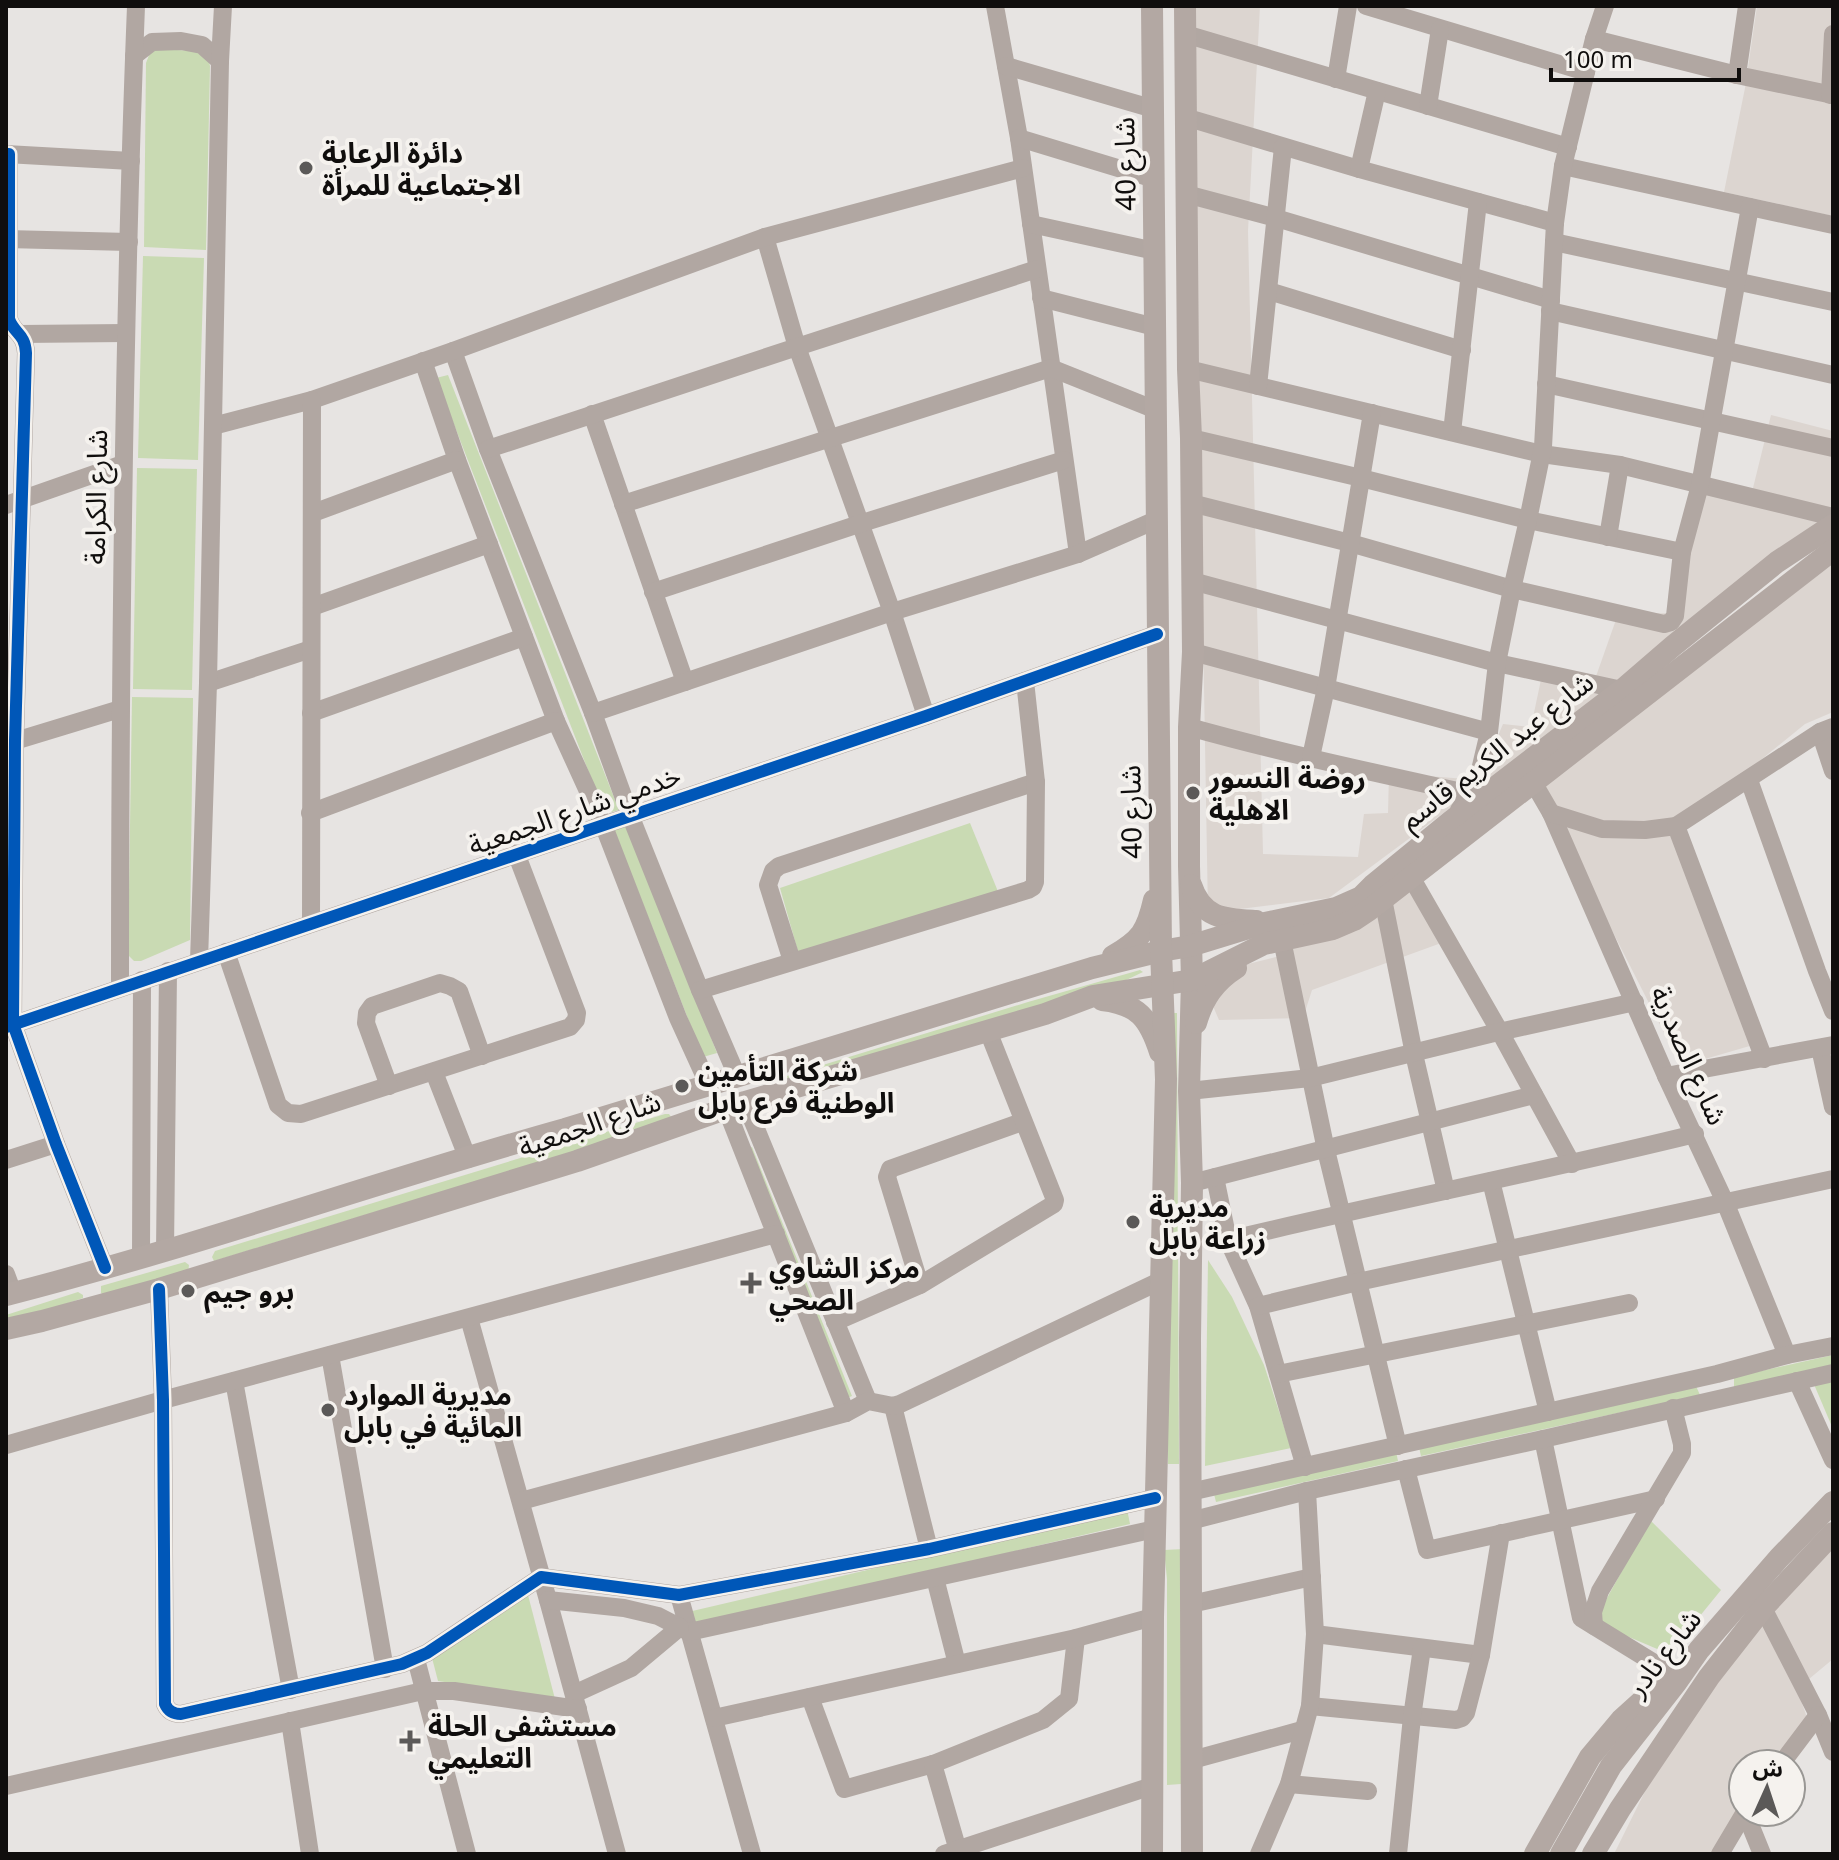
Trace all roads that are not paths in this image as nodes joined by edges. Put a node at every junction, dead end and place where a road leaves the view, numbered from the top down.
1 (136, 6) edge
2 (223, 6) edge
3 (995, 6) edge
4 (1152, 6) edge
5 (1185, 6) edge
6 (1348, 6) edge
7 (1366, 6) edge
8 (1605, 6) edge
9 (1747, 6) edge
10 (1390, 10) edge
11 (1440, 29) junction
12 (1185, 34) junction
13 (1833, 34) edge
14 (1594, 39) junction
15 (134, 56) junction
16 (220, 61) junction
17 (1006, 66) junction
18 (1586, 72) junction
19 (1737, 75) junction
20 (1336, 79) junction
21 (1377, 91) junction
22 (1832, 95) edge
23 (1428, 106) junction
24 (1154, 109) junction
25 (1185, 117) junction
26 (1019, 138) junction
27 (1154, 142) junction
28 (1185, 145) junction
29 (1283, 147) junction
30 (1568, 147) junction
31 (8, 154) edge
32 (131, 161) junction
33 (1563, 166) junction
34 (1023, 168) junction
35 (1359, 169) junction
36 (1154, 181) junction
37 (1186, 189) junction
38 (1478, 202) junction
39 (1750, 207) junction
40 (1276, 218) junction
41 (1031, 224) junction
42 (1833, 225) edge
43 (1555, 232) junction
44 (765, 237) junction
45 (8, 239) edge
46 (129, 242) junction
47 (1155, 251) junction
48 (1037, 269) junction
49 (1470, 276) junction
50 (1736, 281) junction
51 (1269, 291) junction
52 (1041, 298) junction
53 (1833, 302) edge
54 (1550, 305) junction
55 (1155, 327) junction
56 (126, 333) junction
57 (20, 334) junction
58 (797, 347) junction
59 (1462, 350) junction
60 (1724, 350) junction
61 (453, 351) junction
62 (423, 361) junction
63 (1051, 368) junction
64 (1188, 369) junction
65 (1833, 375) edge
66 (1546, 384) junction
67 (1258, 386) junction
68 (312, 400) junction
69 (1156, 410) junction
70 (1372, 413) junction
71 (592, 414) junction
72 (1711, 421) junction
73 (213, 426) junction
74 (1452, 432) junction
75 (829, 438) junction
76 (1191, 438) junction
77 (1833, 448) edge
78 (488, 449) junction
79 (1542, 454) junction
80 (457, 460) junction
81 (1064, 460) junction
82 (123, 464) junction
83 (1620, 465) junction
84 (1361, 478) junction
85 (1700, 485) junction
86 (14, 502) edge
87 (1191, 503) junction
88 (623, 504) junction
89 (313, 513) junction
90 (1833, 517) edge
91 (1156, 520) junction
92 (1528, 520) junction
93 (859, 524) junction
94 (1833, 525) edge
95 (1608, 537) junction
96 (1350, 543) junction
97 (489, 544) junction
98 (1833, 550) edge
99 (1682, 552) junction
100 (1078, 554) junction
101 (1192, 581) junction
102 (1512, 589) junction
103 (653, 592) junction
104 (312, 607) junction
105 (12, 609) edge
106 (892, 612) junction
107 (1337, 619) junction
108 (1676, 631) junction
109 (1157, 634) junction
110 (524, 637) junction
111 (311, 649) junction
112 (1193, 652) junction
113 (1497, 663) junction
114 (1025, 681) junction
115 (685, 682) junction
116 (208, 683) junction
117 (1326, 688) junction
118 (1622, 690) junction
119 (11, 709) edge
120 (120, 709) junction
121 (311, 713) junction
122 (593, 713) junction
123 (926, 716) junction
124 (556, 721) junction
125 (1189, 727) junction
126 (1826, 730) edge
127 (1489, 732) junction
128 (15, 741) junction
129 (1311, 757) junction
130 (1833, 771) edge
131 (1479, 772) junction
132 (1749, 780) junction
133 (1036, 782) junction
134 (1533, 782) junction
135 (1500, 784) junction
136 (1471, 794) junction
137 (10, 807) edge
138 (310, 813) junction
139 (1551, 813) junction
140 (630, 815) junction
141 (1450, 822) junction
142 (603, 824) junction
143 (1676, 826) junction
144 (516, 853) junction
145 (1189, 866) junction
146 (1161, 876) junction
147 (1411, 877) junction
148 (1383, 899) junction
149 (9, 907) edge
150 (311, 923) junction
151 (1270, 936) junction
152 (1190, 946) junction
153 (1161, 951) junction
154 (226, 952) junction
155 (199, 961) junction
156 (792, 961) junction
157 (1092, 968) junction
158 (1825, 968) edge
159 (168, 971) junction
160 (142, 980) junction
161 (1192, 980) junction
162 (1162, 984) junction
163 (120, 988) junction
164 (700, 990) junction
165 (1093, 996) junction
166 (1635, 1002) junction
167 (1833, 1011) edge
168 (10, 1025) edge
169 (988, 1031) junction
170 (1500, 1032) junction
171 (1827, 1046) edge
172 (1414, 1054) junction
173 (482, 1056) junction
174 (1764, 1059) junction
175 (1191, 1067) junction
176 (434, 1072) junction
177 (737, 1076) junction
178 (1666, 1076) junction
179 (1310, 1078) junction
180 (1166, 1079) junction
181 (389, 1086) junction
182 (709, 1086) junction
183 (1189, 1091) junction
184 (687, 1092) junction
185 (1534, 1095) junction
186 (664, 1099) junction
187 (736, 1105) junction
188 (1833, 1107) edge
189 (698, 1118) junction
190 (1022, 1122) junction
191 (1430, 1123) junction
192 (676, 1126) junction
193 (565, 1129) junction
194 (1695, 1134) junction
195 (56, 1144) junction
196 (503, 1146) junction
197 (1326, 1150) junction
198 (468, 1159) junction
199 (6, 1160) edge
200 (577, 1161) junction
201 (1572, 1164) junction
202 (1215, 1177) junction
203 (1833, 1179) edge
204 (514, 1180) junction
205 (1491, 1181) junction
206 (1192, 1183) junction
207 (1446, 1191) junction
208 (1725, 1202) junction
209 (1342, 1213) junction
210 (142, 1234) junction
211 (776, 1234) junction
212 (1228, 1240) junction
213 (165, 1242) junction
214 (1509, 1250) junction
215 (141, 1258) junction
216 (105, 1268) junction
217 (1160, 1281) junction
218 (1358, 1282) junction
219 (920, 1285) junction
220 (8, 1287) edge
221 (159, 1289) junction
222 (1629, 1303) dead end
223 (1258, 1306) junction
224 (469, 1318) junction
225 (835, 1322) junction
226 (1527, 1324) junction
227 (6, 1329) edge
228 (1159, 1339) junction
229 (1190, 1339) junction
230 (1833, 1346) edge
231 (1376, 1354) junction
232 (330, 1355) junction
233 (1787, 1355) junction
234 (1728, 1371) junction
235 (1833, 1373) edge
236 (1278, 1374) junction
237 (1698, 1378) junction
238 (234, 1381) junction
239 (1797, 1381) junction
240 (1737, 1395) junction
241 (163, 1400) junction
242 (868, 1401) junction
243 (1701, 1402) junction
244 (893, 1406) junction
245 (1673, 1408) junction
246 (1548, 1412) junction
247 (846, 1413) junction
248 (1543, 1439) junction
249 (1405, 1444) junction
250 (6, 1445) edge
251 (1833, 1460) edge
252 (1305, 1467) junction
253 (1413, 1468) junction
254 (1307, 1491) junction
255 (1190, 1492) junction
256 (1155, 1498) junction
257 (1656, 1499) junction
258 (521, 1501) junction
259 (1833, 1502) edge
260 (1560, 1519) junction
261 (1190, 1521) junction
262 (1155, 1529) junction
263 (1501, 1533) junction
264 (1833, 1533) edge
265 (929, 1549) junction
266 (541, 1577) junction
267 (1312, 1577) junction
268 (935, 1578) junction
269 (679, 1595) junction
270 (548, 1600) junction
271 (1191, 1604) junction
272 (1763, 1608) junction
273 (1153, 1617) junction
274 (1594, 1626) junction
275 (684, 1630) junction
276 (1315, 1634) junction
277 (1076, 1638) junction
278 (1422, 1648) junction
279 (1481, 1655) junction
280 (416, 1659) junction
281 (957, 1664) junction
282 (385, 1669) junction
283 (1676, 1678) junction
284 (291, 1690) junction
285 (423, 1691) junction
286 (810, 1697) junction
287 (576, 1701) junction
288 (1310, 1706) junction
289 (1818, 1715) junction
290 (1412, 1717) junction
291 (714, 1718) junction
292 (290, 1721) junction
293 (1302, 1730) junction
294 (1793, 1748) edge
295 (1833, 1752) edge
296 (1192, 1760) junction
297 (933, 1764) junction
298 (1650, 1765) junction
299 (1289, 1784) junction
300 (6, 1786) edge
301 (1152, 1788) junction
302 (1192, 1791) junction
303 (1368, 1791) dead end
304 (1735, 1828) edge
305 (1751, 1828) edge
306 (1152, 1846) edge
307 (1192, 1847) edge
308 (953, 1852) edge
309 (310, 1854) edge
310 (467, 1854) edge
311 (617, 1854) edge
312 (752, 1854) edge
313 (1259, 1854) edge
314 (1398, 1854) edge
315 (1535, 1854) edge
316 (1561, 1854) edge
317 (1579, 1854) edge
318 (1593, 1854) edge
319 (1609, 1854) edge
320 (1720, 1854) edge
321 (1762, 1854) edge

1 - 15 street, شارع الكرامة
2 - 16 street
3 - 17 street
4 - 24 main road, شارع 40
5 - 12 main road, شارع 40
6 - 20 street
7 - 10 street
8 - 14 street
9 - 19 street
10 - 11 street
11 - 18 street
11 - 23 street
12 - 20 street
12 - 25 main road, شارع 40
13 - 22 street
14 - 18 street
14 - 19 street
15 - 16 street
15 - 32 street, شارع الكرامة
16 - 73 street
17 - 24 street
17 - 26 street
18 - 30 street
19 - 22 street
20 - 21 street
21 - 23 street
21 - 35 street
23 - 30 street
24 - 27 main road, شارع 40
25 - 28 main road, شارع 40
25 - 29 street
26 - 34 street
26 - 36 street
27 - 28 main road
27 - 36 main road, شارع 40
28 - 37 main road, شارع 40
29 - 35 street
29 - 40 street
30 - 33 street
31 - 32 street
31 - 45 street
32 - 46 street, شارع الكرامة
33 - 39 street
33 - 43 street
34 - 41 street
34 - 44 street
35 - 38 street
36 - 37 main road
36 - 47 main road, شارع 40
37 - 40 street
37 - 64 main road, شارع 40
38 - 43 street
38 - 49 street
39 - 42 street
39 - 50 street
40 - 49 street
40 - 51 street
41 - 47 street
41 - 48 street
43 - 50 street
43 - 54 street
44 - 58 street
44 - 61 street
45 - 46 street
45 - 57 street
46 - 56 street, شارع الكرامة
47 - 55 main road, شارع 40
48 - 52 street
48 - 58 street
49 - 54 street
49 - 59 street
50 - 53 street
50 - 60 street
51 - 59 street
51 - 67 street
52 - 55 street
52 - 63 street
54 - 60 street
54 - 66 street
55 - 69 main road, شارع 40
56 - 57 street
56 - 82 street, شارع الكرامة
57 - 86 street
58 - 71 street
58 - 75 street
59 - 74 street
60 - 65 street
60 - 72 street
61 - 62 street
61 - 78 street
62 - 68 street
62 - 80 street
63 - 69 street
63 - 75 street
63 - 81 street
64 - 67 street
64 - 76 main road, شارع 40
66 - 72 street
66 - 79 street
67 - 70 street
68 - 73 street
68 - 89 street
69 - 91 main road, شارع 40
70 - 74 street
70 - 84 street
71 - 78 street
71 - 88 street
72 - 77 street
72 - 85 street
73 - 116 street
74 - 79 street
75 - 88 street
75 - 93 street
76 - 84 street
76 - 87 main road, شارع 40
78 - 122 street
79 - 83 street
79 - 92 street
80 - 89 street
80 - 97 street
81 - 93 street
81 - 100 street
82 - 86 street
82 - 120 street, شارع الكرامة
83 - 85 street
83 - 95 street
84 - 92 street
84 - 96 street
85 - 90 street
85 - 99 street
86 - 105 street
87 - 96 street
87 - 101 main road, شارع 40
88 - 103 street
89 - 104 street
91 - 100 street
91 - 109 main road, شارع 40
92 - 95 street
92 - 102 street
93 - 103 street
93 - 106 street
94 - 108 main road, شارع عبد الكريم قاسم
95 - 99 street
96 - 102 street
96 - 107 street
97 - 104 street
97 - 110 street
98 - 134 main road, شارع عبد الكريم قاسم
99 - 108 street
100 - 106 street
101 - 107 street
101 - 112 main road, شارع 40
102 - 108 street
102 - 113 street
103 - 115 street
104 - 111 street
105 - 119 street
106 - 115 street
106 - 123 street
107 - 113 street
107 - 117 street
108 - 118 main road, شارع عبد الكريم قاسم
109 - 114 street, خدمي شارع الجمعية
109 - 146 main road, شارع 40
110 - 121 street
110 - 124 street
111 - 116 street
111 - 121 street
112 - 117 street
112 - 125 main road, شارع 40
113 - 118 street
113 - 127 street
114 - 123 street, خدمي شارع الجمعية
114 - 133 street
115 - 122 street
116 - 155 street
117 - 127 street
117 - 129 street
118 - 135 main road, شارع عبد الكريم قاسم
119 - 128 street
120 - 128 street
120 - 163 street, شارع الكرامة
121 - 138 street
122 - 140 street
123 - 140 street, خدمي شارع الجمعية
124 - 138 street
124 - 142 street
125 - 129 street
125 - 145 main road, شارع 40
126 - 130 street
126 - 132 street
127 - 131 street
128 - 137 street
129 - 136 street
131 - 135 street
131 - 136 street
132 - 143 street
132 - 158 street
133 - 156 street
133 - 156 street
134 - 139 street, شارع الصدرية
134 - 147 main road, شارع عبد الكريم قاسم
135 - 141 main road, شارع عبد الكريم قاسم
136 - 141 street
137 - 149 street
138 - 150 street
139 - 143 street
139 - 166 street, شارع الصدرية
140 - 142 street, خدمي شارع الجمعية
140 - 164 street
141 - 151 main road, شارع عبد الكريم قاسم
142 - 144 street, خدمي شارع الجمعية
142 - 182 street
143 - 174 street
144 - 150 street, خدمي شارع الجمعية
144 - 173 street
145 - 151 main road
145 - 152 main road, شارع 40
146 - 153 main road, شارع 40
146 - 157 main road
147 - 148 main road, شارع عبد الكريم قاسم
147 - 170 street
148 - 151 main road, شارع عبد الكريم قاسم
148 - 172 street
149 - 168 street
150 - 154 street, خدمي شارع الجمعية
151 - 152 main road, شارع عبد الكريم قاسم
151 - 161 main road, شارع عبد الكريم قاسم
151 - 175 main road
151 - 179 street
152 - 153 main road, شارع عبد الكريم قاسم
152 - 161 main road, شارع 40
153 - 157 main road, شارع الجمعية
153 - 162 main road, شارع 40
154 - 155 street, خدمي شارع الجمعية
154 - 181 street
155 - 159 street, خدمي شارع الجمعية
156 - 164 street
157 - 177 main road, شارع الجمعية
158 - 167 street
159 - 160 street, خدمي شارع الجمعية
159 - 213 street
160 - 163 street, خدمي شارع الجمعية
160 - 210 street
161 - 162 main road, شارع الجمعية
161 - 175 main road, شارع 40
162 - 165 main road, شارع الجمعية
162 - 180 main road, شارع 40
163 - 168 street, خدمي شارع الجمعية
164 - 177 street
165 - 169 main road, شارع الجمعية
165 - 180 main road
166 - 170 street
166 - 178 street, شارع الصدرية
168 - 195 street
169 - 187 main road, شارع الجمعية
169 - 190 street
170 - 172 street
170 - 185 street
171 - 174 street
171 - 188 street
172 - 179 street
172 - 191 street
173 - 176 street
173 - 181 street
174 - 178 street
175 - 183 main road, شارع 40
176 - 181 street
176 - 198 street
177 - 182 main road, شارع الجمعية
178 - 194 street, شارع الصدرية
179 - 183 street
179 - 197 street
180 - 217 main road, شارع 40
182 - 184 main road, شارع الجمعية
183 - 206 main road, شارع 40
184 - 186 main road, شارع الجمعية
184 - 189 main road
185 - 191 street
185 - 201 street
186 - 192 main road
186 - 193 main road, شارع الجمعية
187 - 189 main road, شارع الجمعية
187 - 211 street
187 - 225 street
189 - 192 main road, شارع الجمعية
190 - 219 street
190 - 219 street
191 - 197 street
191 - 207 street
192 - 200 main road, شارع الجمعية
193 - 196 main road, شارع الجمعية
193 - 200 main road
194 - 201 street
194 - 208 street, شارع الصدرية
195 - 199 street
195 - 216 street
196 - 198 main road, شارع الجمعية
196 - 204 main road
197 - 202 street
197 - 209 street
198 - 213 main road, شارع الجمعية
200 - 204 main road, شارع الجمعية
201 - 205 street
202 - 206 street
202 - 212 street
203 - 208 street
204 - 221 main road, شارع الجمعية
205 - 207 street
205 - 214 street
206 - 229 main road, شارع 40
207 - 209 street
208 - 214 street
208 - 233 street, شارع الصدرية
209 - 212 street
209 - 218 street
210 - 213 street
210 - 215 street
211 - 224 street
211 - 247 street
212 - 223 street
213 - 215 main road, شارع الجمعية
214 - 218 street
214 - 226 street
215 - 216 main road, شارع الجمعية
216 - 220 main road, شارع الجمعية
217 - 228 main road, شارع 40
217 - 244 street
218 - 223 street
218 - 231 street
219 - 225 street
221 - 227 main road, شارع الجمعية
221 - 241 street
222 - 226 street
223 - 236 street
224 - 232 street
224 - 258 street
225 - 242 street
226 - 231 street
226 - 246 street
228 - 229 main road
228 - 256 main road, شارع 40
229 - 255 main road, شارع 40
230 - 233 street
231 - 236 street
231 - 249 street
232 - 238 street
232 - 282 street
233 - 234 street
234 - 237 street
234 - 240 street
235 - 239 street
236 - 252 street
237 - 243 street
237 - 246 street
238 - 241 street
238 - 284 street
239 - 240 street
239 - 251 street
240 - 243 street
241 - 250 street
241 - 284 street
242 - 244 street
242 - 247 street
243 - 245 street
244 - 265 street
245 - 248 street
245 - 257 street
246 - 249 street
247 - 258 street
248 - 253 street
248 - 260 street
249 - 252 street
249 - 253 street
252 - 255 street
253 - 254 street
253 - 263 street
254 - 261 street
254 - 267 street
255 - 261 main road, شارع 40
256 - 262 main road, شارع 40
256 - 265 street
257 - 260 street
257 - 274 street
258 - 266 street
259 - 283 main road, شارع نادر
260 - 263 street
260 - 274 street
261 - 271 main road, شارع 40
262 - 268 street
262 - 273 main road, شارع 40
263 - 279 street
264 - 272 main road, شارع نادر
265 - 269 street
266 - 269 street
266 - 270 street
266 - 280 street
267 - 271 street
267 - 276 street
268 - 275 street
268 - 281 street
269 - 275 street
270 - 275 street
270 - 287 street
271 - 296 main road, شارع 40
272 - 289 street
272 - 298 main road, شارع نادر
273 - 277 street
273 - 301 main road, شارع 40
274 - 283 street
275 - 287 street
275 - 291 street
276 - 278 street
276 - 288 street
277 - 281 street
277 - 297 street
278 - 279 street
278 - 290 street
279 - 290 street
280 - 282 street
280 - 285 street
281 - 286 street
282 - 284 street
283 - 315 main road
283 - 316 main road, شارع نادر
283 - 317 main road
285 - 287 street
285 - 292 street
285 - 310 street
286 - 291 street
286 - 297 street
287 - 311 street
288 - 290 street
288 - 293 street
289 - 294 street
289 - 295 street
290 - 314 street
291 - 312 street
292 - 300 street
292 - 309 street
293 - 296 street
293 - 299 street
296 - 302 main road, شارع 40
297 - 308 street
298 - 318 main road, شارع نادر
298 - 319 main road
299 - 303 street
299 - 313 street
301 - 302 main road
301 - 306 main road, شارع 40
301 - 308 street
302 - 307 main road, شارع 40
304 - 320 street
305 - 321 street
306 - 307 main road

